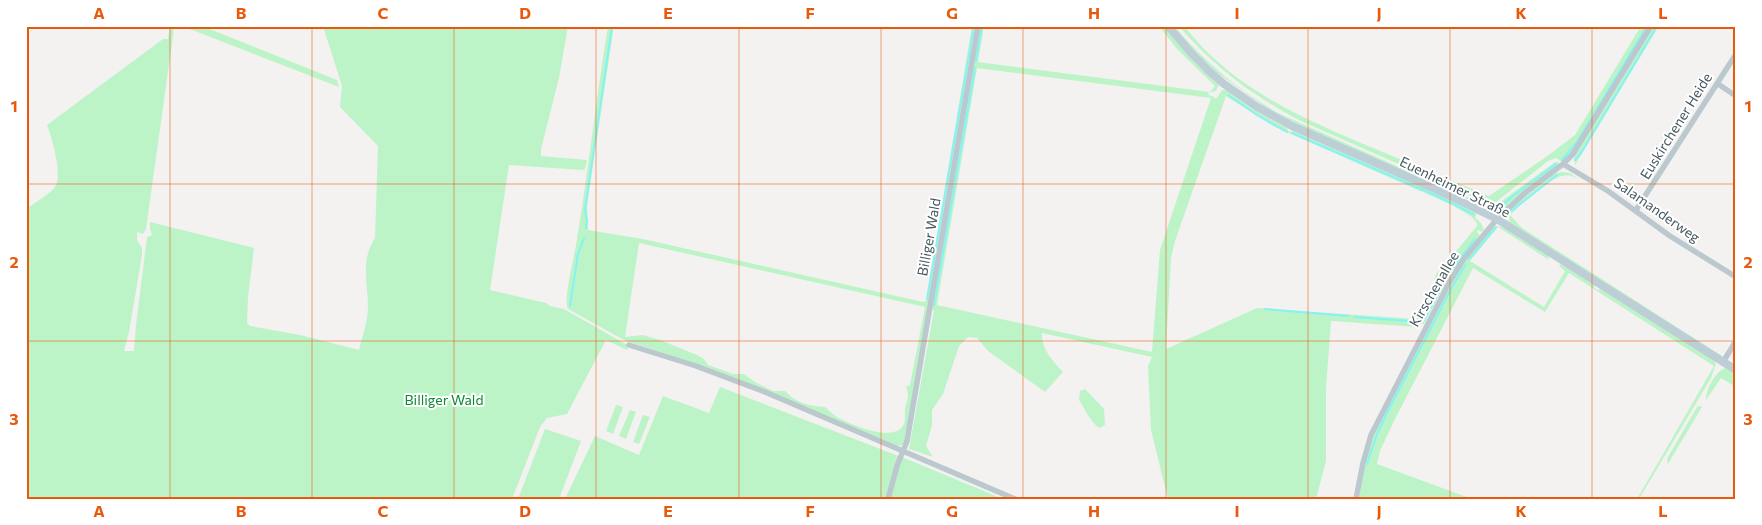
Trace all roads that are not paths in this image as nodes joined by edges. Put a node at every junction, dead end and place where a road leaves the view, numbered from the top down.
1 (978, 26) edge
2 (1168, 26) edge
3 (1651, 26) edge
4 (1736, 54) edge
5 (1718, 84) junction
6 (1736, 96) edge
7 (1563, 164) junction
8 (1636, 210) junction
9 (1497, 219) junction
10 (1736, 277) edge
11 (1736, 341) edge
12 (629, 345) dead end
13 (1723, 362) junction
14 (1736, 370) edge
15 (902, 451) junction
16 (888, 499) edge
17 (1016, 499) edge
18 (1356, 499) edge

1 - 15 street, Billiger Wald
2 - 9 main road, Euenheimer Straße
3 - 7 street, Kirschenallee
4 - 5 street, Euskirchener Heide
5 - 6 street
5 - 8 street, Euskirchener Heide
7 - 8 street, Salamanderweg
7 - 9 street, Kirschenallee
8 - 10 street, Salamanderweg
9 - 13 main road, Euenheimer Straße
9 - 18 street, Kirschenallee
11 - 13 street
12 - 15 street
13 - 14 main road, Euenheimer Straße
15 - 16 street, Billiger Wald
15 - 17 street

